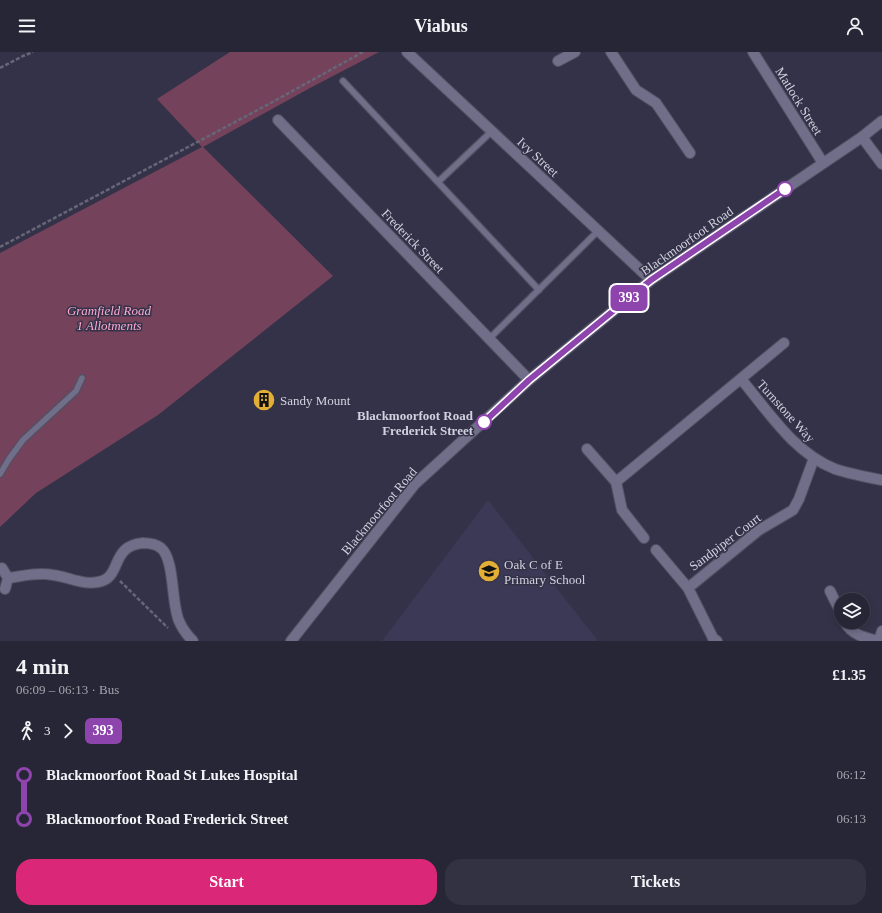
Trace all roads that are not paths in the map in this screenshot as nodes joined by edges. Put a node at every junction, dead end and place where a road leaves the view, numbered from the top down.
1 (408, 52) edge
2 (575, 52) edge
3 (611, 52) edge
4 (754, 52) edge
5 (558, 61) dead end
6 (343, 81) dead end
7 (278, 120) dead end
8 (882, 121) edge
9 (492, 131) junction
10 (862, 137) junction
11 (690, 153) dead end
12 (823, 163) junction
13 (882, 164) edge
14 (438, 182) junction
15 (598, 230) junction
16 (651, 280) junction
17 (539, 290) junction
18 (490, 338) junction
19 (784, 343) dead end
20 (82, 378) dead end
21 (741, 379) junction
22 (529, 380) junction
23 (587, 449) dead end
24 (814, 458) junction
25 (0, 474) edge
26 (882, 480) edge
27 (616, 482) junction
28 (644, 538) dead end
29 (656, 550) dead end
30 (2, 568) dead end
31 (8, 578) junction
32 (688, 588) junction
33 (5, 589) dead end
34 (830, 591) dead end
35 (834, 599) edge
36 (851, 629) edge
37 (882, 631) edge
38 (193, 641) edge
39 (291, 641) edge
40 (717, 641) edge
41 (879, 641) edge

1 - 9 street, Ivy Street
2 - 5 street
3 - 11 street
4 - 12 street, Matlock Street
6 - 14 lane
7 - 18 street, Frederick Street
8 - 10 street, Blackmoorfoot Road
9 - 14 lane
9 - 15 street, Ivy Street
10 - 12 street, Blackmoorfoot Road
10 - 13 street
12 - 16 street, Blackmoorfoot Road
14 - 17 lane
15 - 16 street, Ivy Street
15 - 17 lane
16 - 22 street, Blackmoorfoot Road
17 - 18 lane
18 - 22 street, Frederick Street
19 - 21 street, Turnstone Way
20 - 25 lane
21 - 24 street, Turnstone Way
21 - 27 street, Turnstone Way
22 - 39 street, Blackmoorfoot Road
23 - 27 street
24 - 26 street, Turnstone Way
24 - 32 street, Sandpiper Court
27 - 28 street
29 - 32 street, Sandpiper Court
30 - 31 street
31 - 33 street
31 - 38 street
32 - 40 street, Sandpiper Court
34 - 35 street
36 - 41 street
37 - 41 street

